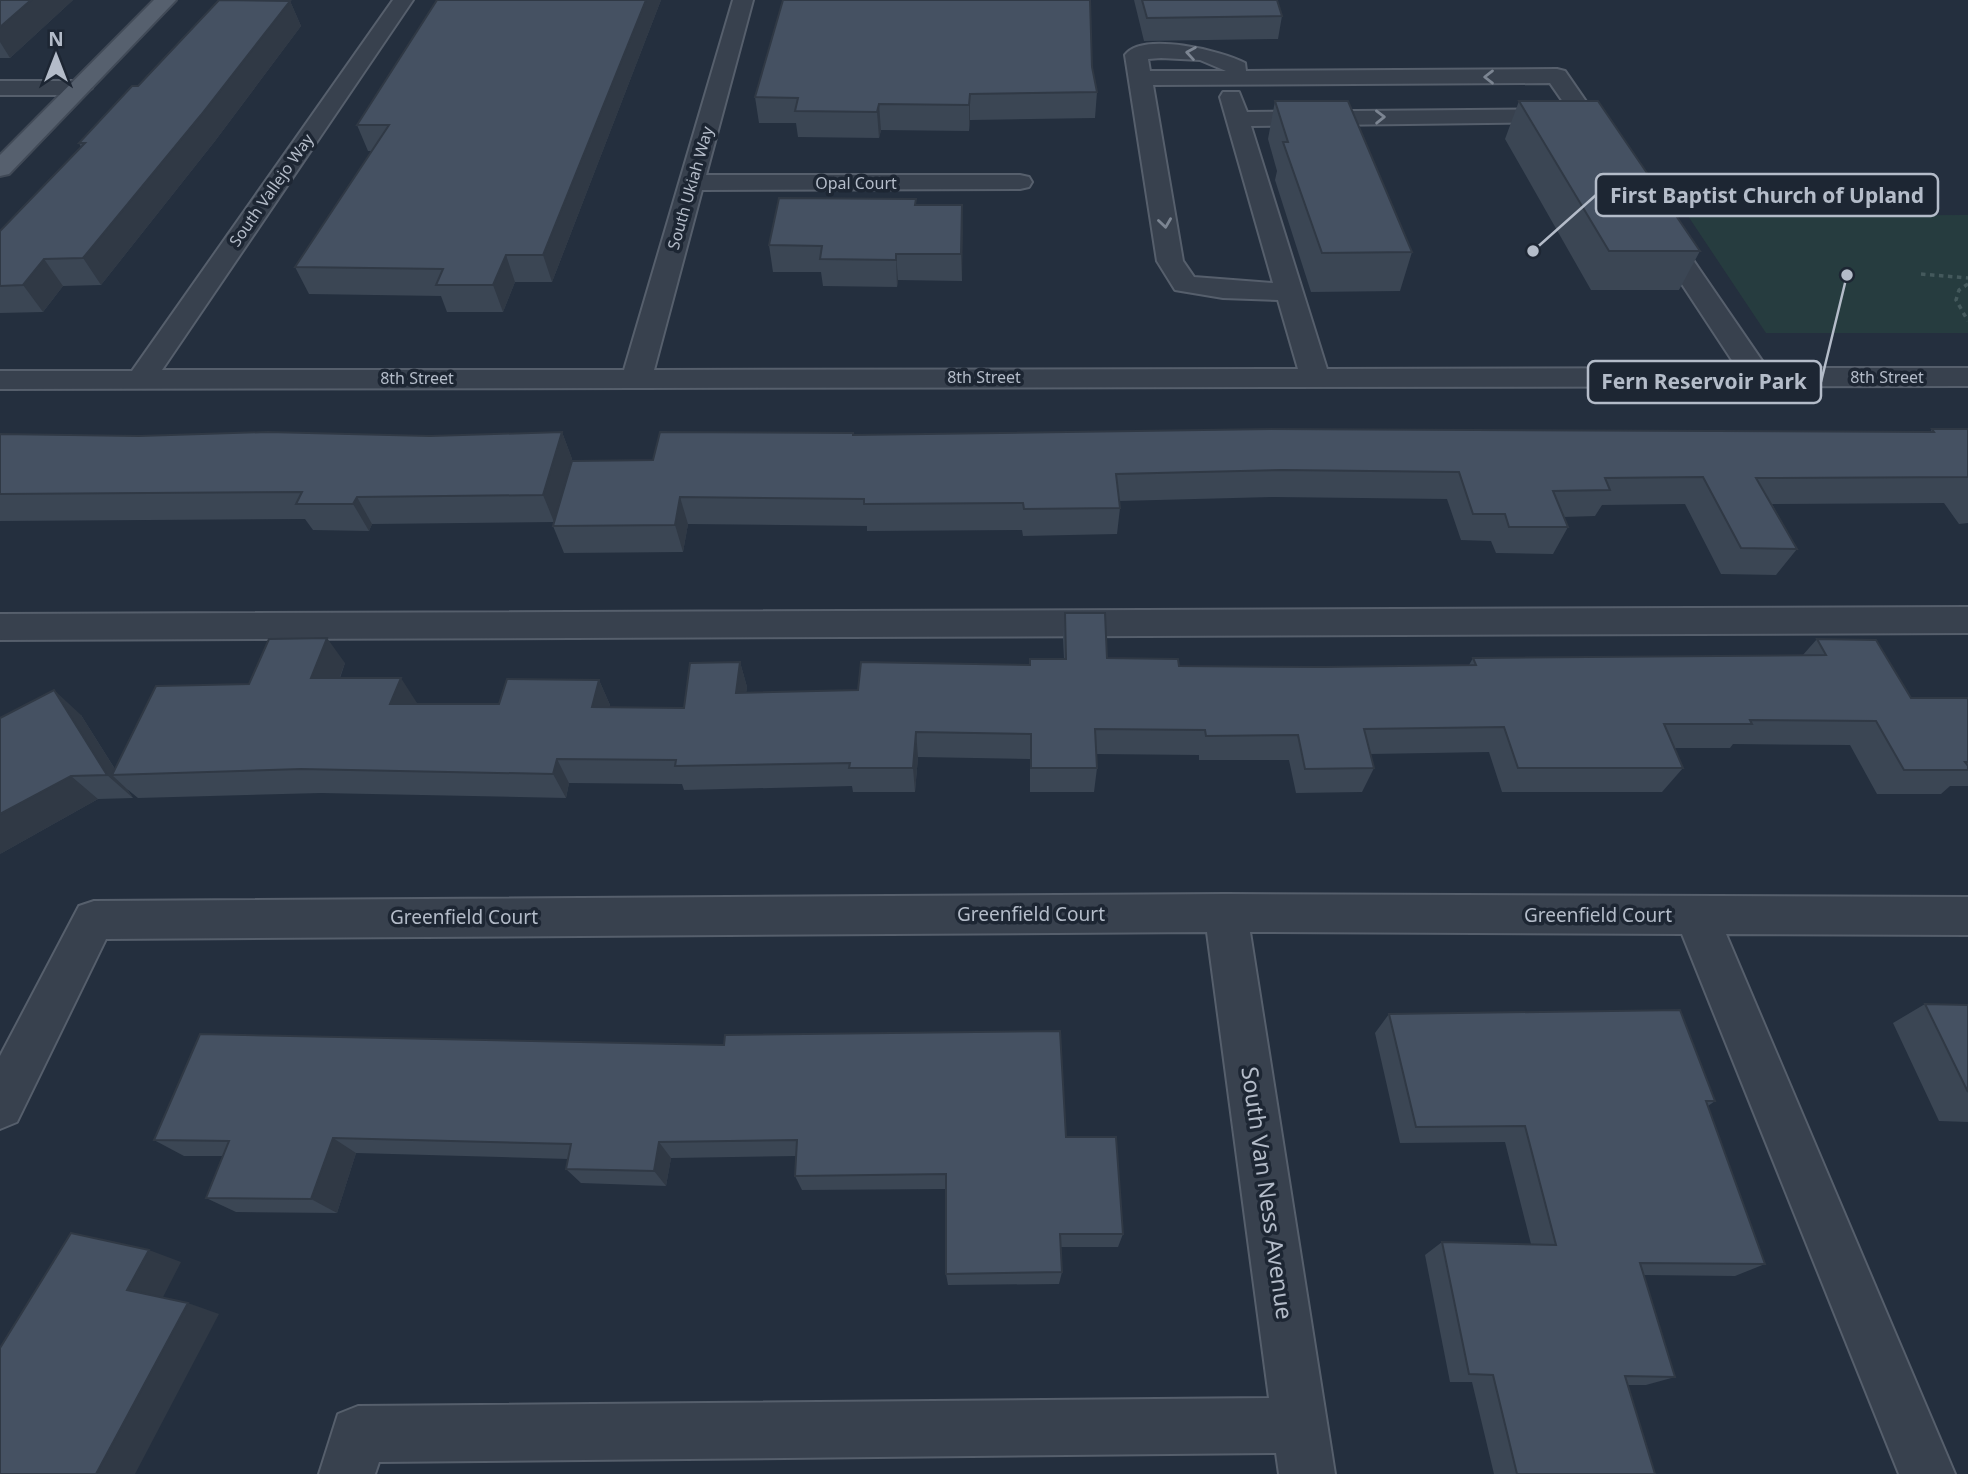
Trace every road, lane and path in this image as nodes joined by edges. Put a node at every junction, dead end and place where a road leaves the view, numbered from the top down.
1 (166, 0) edge
2 (403, 0) edge
3 (743, 0) edge
4 (1229, 78) junction
5 (0, 88) edge
6 (81, 88) junction
7 (1584, 115) junction
8 (1238, 119) junction
9 (1614, 161) edge
10 (0, 169) edge
11 (691, 183) junction
12 (1020, 183) dead end
13 (1645, 208) edge
14 (1921, 274) dead end
15 (1968, 278) edge
16 (1968, 284) edge
17 (1291, 292) junction
18 (1968, 321) edge
19 (637, 377) junction
20 (1315, 377) junction
21 (1758, 377) junction
22 (1968, 377) edge
23 (0, 380) edge
24 (140, 381) junction
25 (1968, 620) edge
26 (0, 627) edge
27 (1226, 913) junction
28 (1696, 915) junction
29 (1968, 916) edge
30 (0, 1105) edge
31 (1303, 1450) edge
32 (347, 1474) edge
33 (1927, 1474) edge

1 - 6 main road
2 - 24 street, South Vallejo Way
3 - 11 street, South Ukiah Way
7 -> 4 street
4 - 8 street
4 -> 17 street
5 - 6 street
6 - 10 main road
8 -> 7 street
7 - 9 street
8 - 17 street
11 - 12 street, Opal Court
11 - 19 street, South Ukiah Way
13 - 21 street
14 - 15 path
16 - 18 path
17 - 20 street
19 - 20 street, 8th Street
19 - 24 street, 8th Street
20 - 21 street, 8th Street
21 - 22 street, 8th Street
23 - 24 street, 8th Street
25 - 26 street
27 - 28 street, Greenfield Court
27 - 30 street, Greenfield Court
27 - 31 street, South Van Ness Avenue
28 - 29 street, Greenfield Court
28 - 33 street
31 - 32 street

